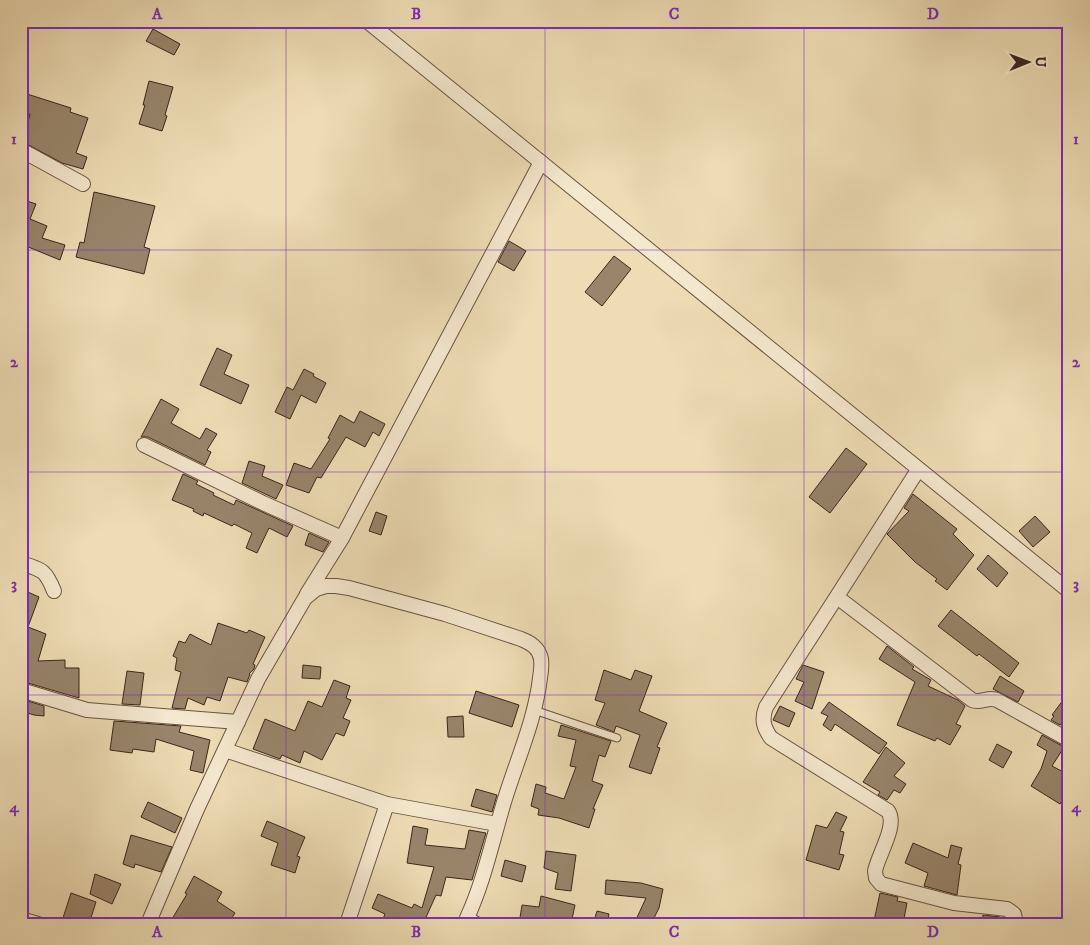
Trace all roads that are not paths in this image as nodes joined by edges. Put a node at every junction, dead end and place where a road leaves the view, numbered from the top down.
1 (367, 21) edge
2 (21, 150) edge
3 (541, 162) junction
4 (83, 184) dead end
5 (144, 445) dead end
6 (918, 470) junction
7 (342, 538) junction
8 (21, 563) edge
9 (54, 591) dead end
10 (1069, 592) edge
11 (838, 597) junction
12 (304, 598) junction
13 (21, 690) edge
14 (533, 709) junction
15 (238, 722) junction
16 (617, 738) dead end
17 (1069, 740) edge
18 (225, 750) junction
19 (387, 804) junction
20 (498, 824) junction
21 (21, 919) edge
22 (469, 922) edge
23 (38, 924) edge
24 (148, 924) edge
25 (347, 924) edge
26 (1016, 924) edge

1 - 3 street
2 - 4 street
3 - 6 street
3 - 7 street
5 - 7 street
6 - 10 street
6 - 11 street
7 - 12 street
8 - 9 street
11 - 17 street
11 - 26 street
12 - 14 street
12 - 15 street
13 - 15 street
14 - 16 lane
14 - 20 street
15 - 18 street
18 - 19 street
18 - 24 street
19 - 20 street
19 - 25 street
20 - 22 street
21 - 23 street

